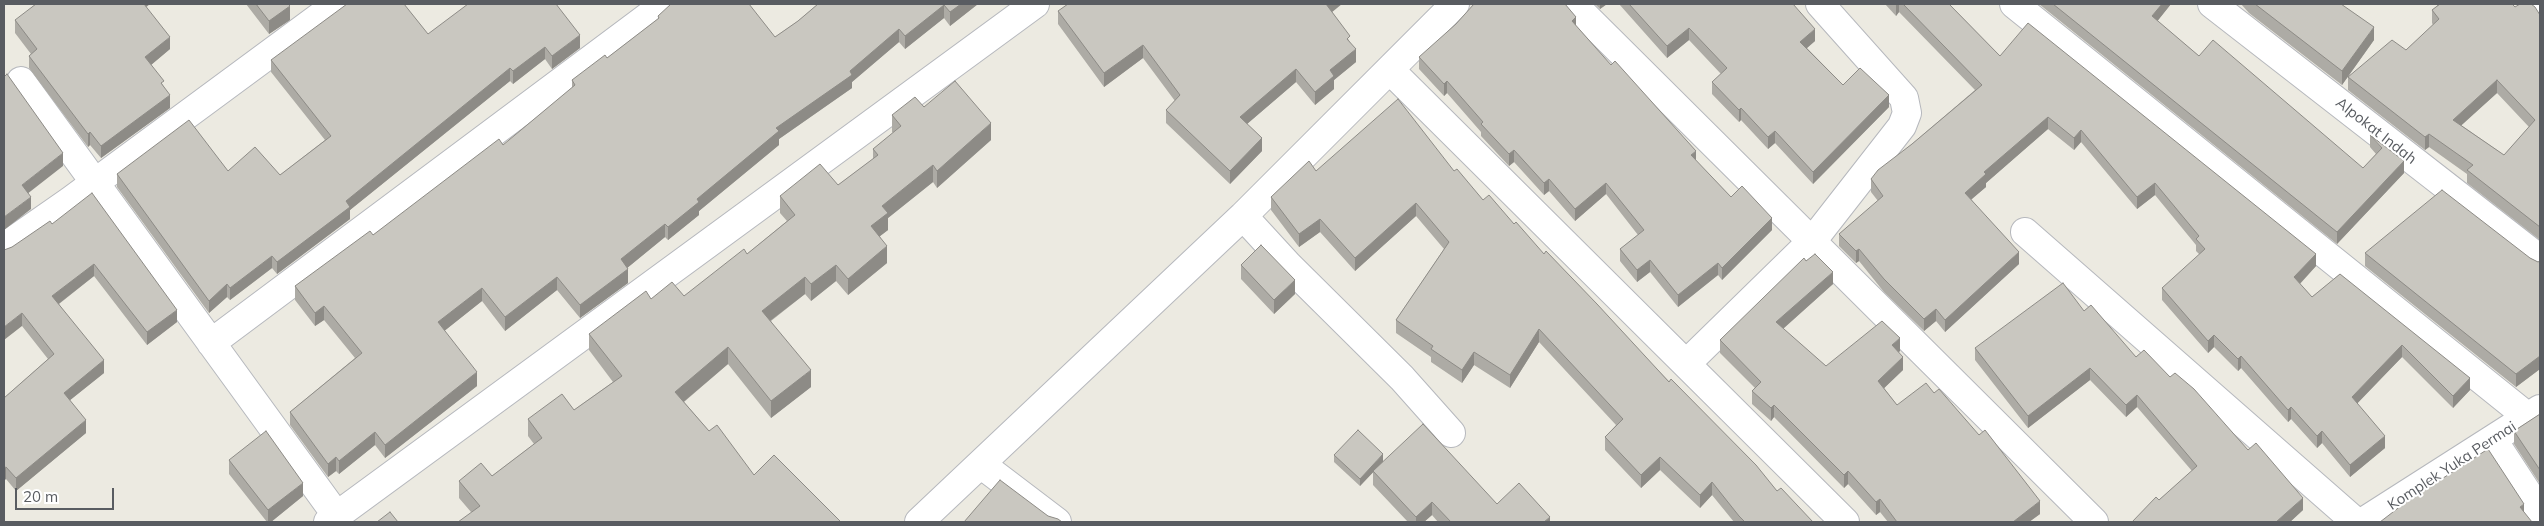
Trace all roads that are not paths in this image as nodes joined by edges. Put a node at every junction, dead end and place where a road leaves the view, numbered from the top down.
1 (337, 4) edge
2 (665, 4) edge
3 (1035, 4) edge
4 (1455, 4) edge
5 (1573, 4) edge
6 (1820, 4) edge
7 (2014, 4) edge
8 (2212, 4) edge
9 (1390, 70) junction
10 (20, 81) dead end
11 (94, 183) junction
12 (1243, 216) junction
13 (2025, 232) dead end
14 (1813, 240) junction
15 (4, 246) edge
16 (2540, 259) edge
17 (211, 343) junction
18 (1686, 363) junction
19 (2534, 413) edge
20 (1451, 433) dead end
21 (2493, 440) junction
22 (982, 465) junction
23 (2540, 512) edge
24 (332, 519) edge
25 (918, 522) edge
26 (1057, 522) edge
27 (1845, 522) edge
28 (2094, 522) edge
29 (2356, 522) edge
30 (2363, 522) edge

1 - 11 street
2 - 17 street
3 - 24 street
4 - 9 street
5 - 14 street
6 - 14 street
7 - 19 street
8 - 16 street, Alpokat Indah
9 - 12 street
9 - 18 street
10 - 11 street
11 - 15 street
11 - 17 street
12 - 20 street
12 - 22 street
13 - 29 street
14 - 18 street
14 - 28 street
17 - 24 street
18 - 27 street
19 - 21 street, Komplek Yuka Permai
21 - 23 street
21 - 30 street, Komplek Yuka Permai
22 - 25 street
22 - 26 street

